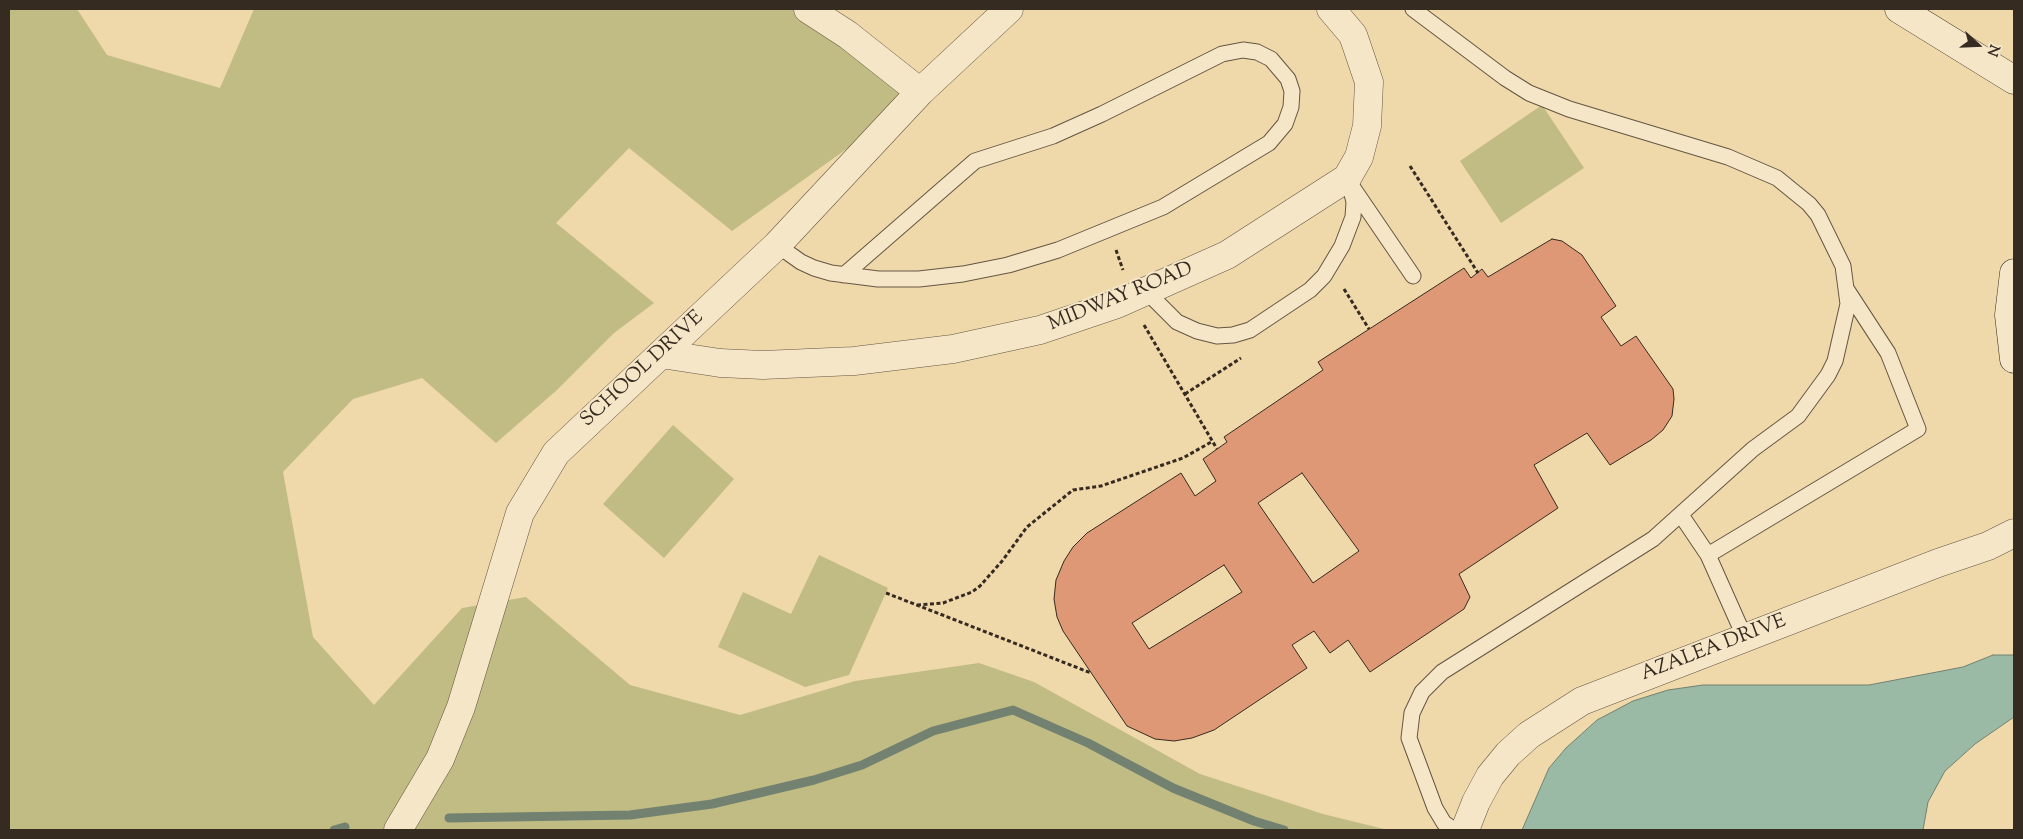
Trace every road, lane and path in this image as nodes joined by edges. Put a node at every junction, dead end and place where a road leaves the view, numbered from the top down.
1 (808, 9) edge
2 (1009, 9) edge
3 (1332, 9) edge
4 (1413, 9) edge
5 (1899, 9) edge
6 (2014, 80) edge
7 (920, 92) junction
8 (1410, 166) dead end
9 (1348, 180) junction
10 (777, 245) junction
11 (1478, 273) dead end
12 (2014, 273) edge
13 (844, 274) junction
14 (1413, 276) dead end
15 (1342, 286) dead end
16 (1846, 289) junction
17 (1146, 291) junction
18 (1144, 325) dead end
19 (1369, 329) dead end
20 (661, 354) junction
21 (2014, 359) edge
22 (1213, 441) junction
23 (1217, 449) dead end
24 (1681, 515) junction
25 (2014, 533) edge
26 (1708, 555) junction
27 (886, 593) dead end
28 (917, 605) junction
29 (1745, 638) junction
30 (1091, 673) dead end
31 (398, 830) edge
32 (1454, 830) edge
33 (1465, 830) edge

1 - 7 street
2 - 7 street
3 - 9 street, MIDWAY ROAD
4 - 16 lane
5 - 6 street
7 - 10 street, SCHOOL DRIVE
8 - 11 path
9 - 14 lane
9 - 17 street, MIDWAY ROAD
9 - 17 lane
10 - 13 lane
10 - 20 street, SCHOOL DRIVE
12 - 21 street
13 - 13 lane
15 - 19 path
16 - 24 lane
16 - 26 lane
17 - 20 street, MIDWAY ROAD
18 - 22 path
20 - 31 street, SCHOOL DRIVE
22 - 23 path
22 - 28 path
24 - 26 lane
24 - 32 lane
25 - 29 street, AZALEA DRIVE
26 - 29 lane
27 - 28 path
28 - 30 path
29 - 33 street, AZALEA DRIVE

